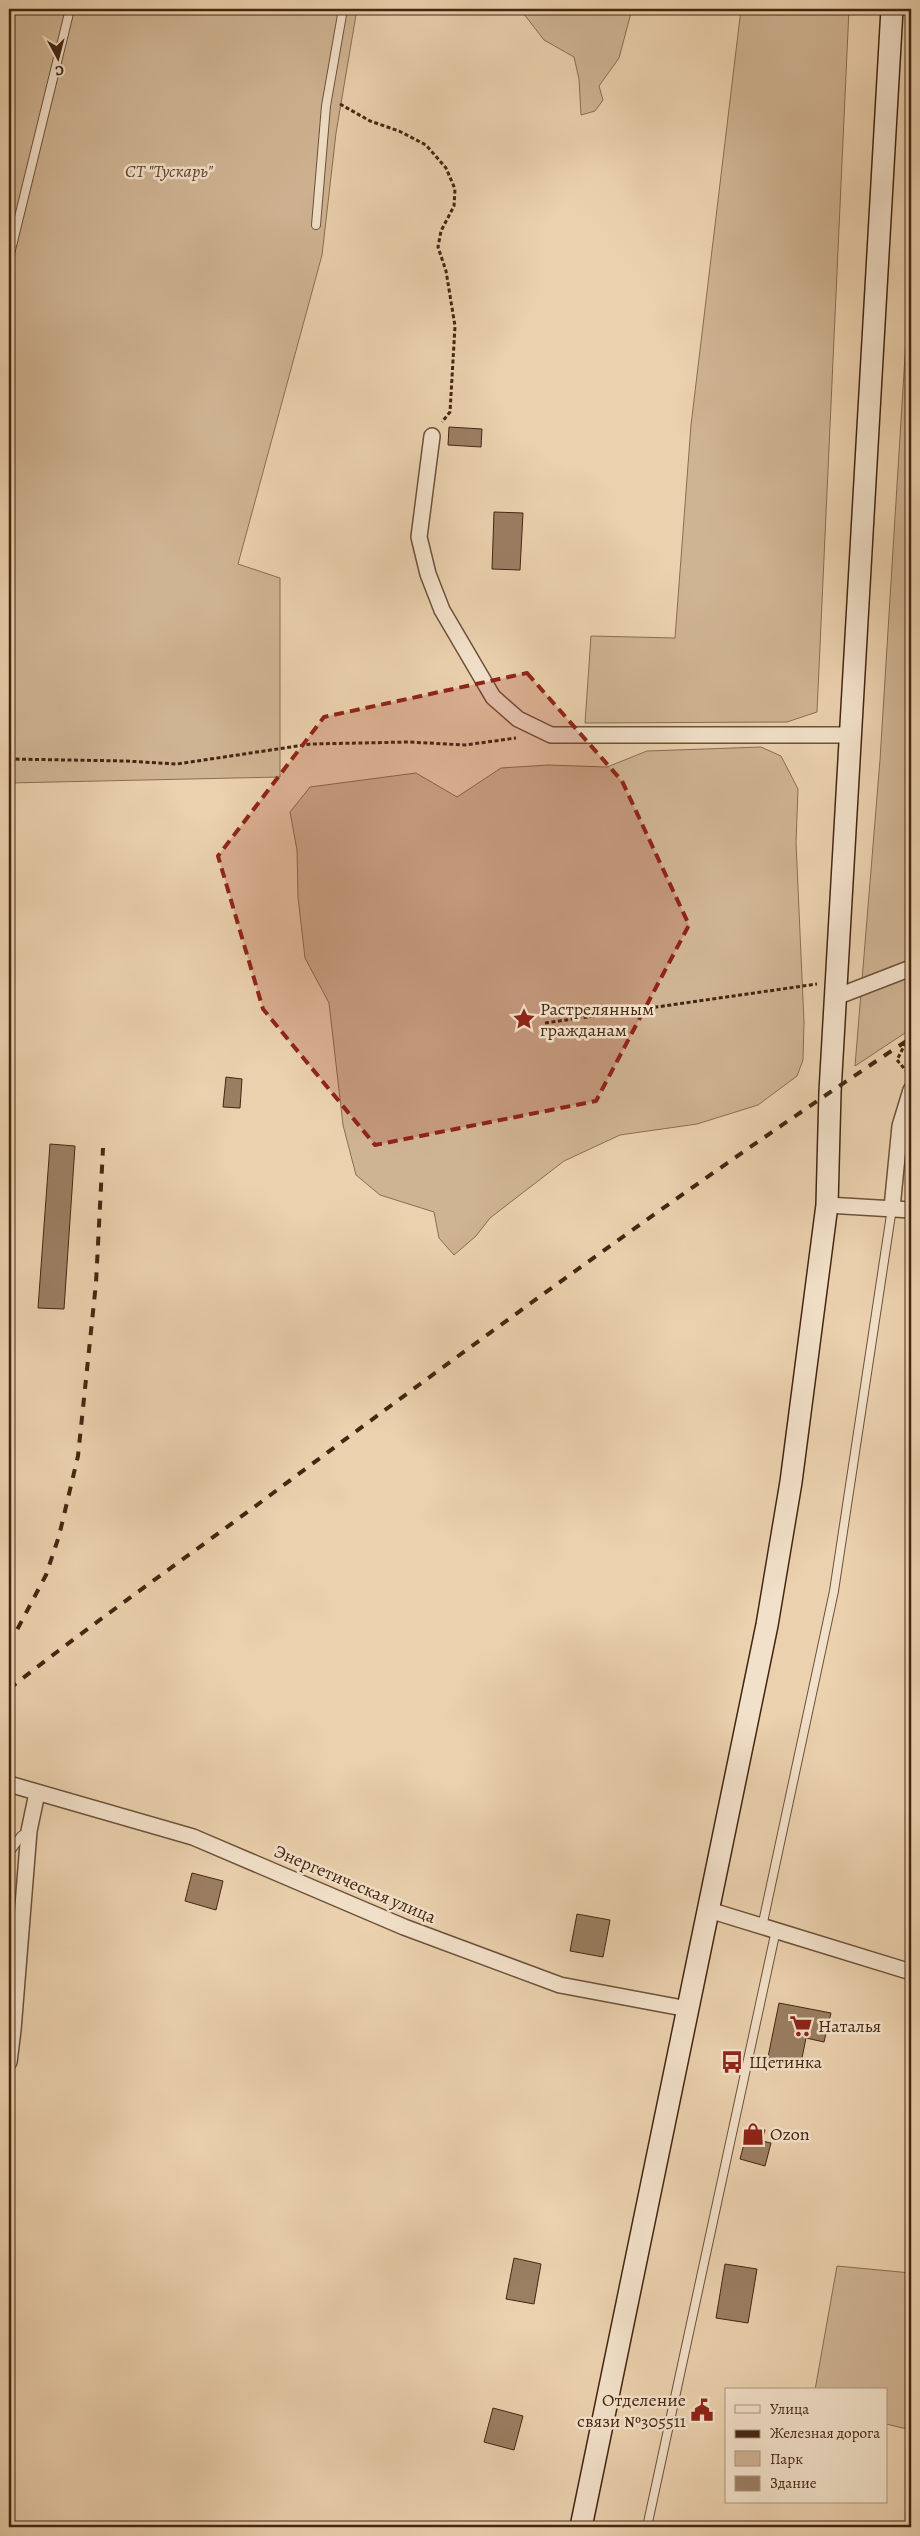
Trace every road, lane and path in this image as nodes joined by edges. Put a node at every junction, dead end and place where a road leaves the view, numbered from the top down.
1 (70, 9) edge
2 (343, 9) edge
3 (892, 9) edge
4 (328, 90) junction
5 (316, 225) dead end
6 (9, 258) edge
7 (432, 436) joint
8 (551, 735) junction
9 (851, 735) junction
10 (9, 759) edge
11 (911, 968) edge
12 (837, 989) junction
13 (545, 1023) dead end
14 (911, 1032) edge
15 (911, 1078) edge
16 (911, 1090) edge
17 (827, 1205) junction
18 (892, 1208) junction
19 (911, 1210) edge
20 (9, 1784) edge
21 (37, 1794) junction
22 (29, 1831) junction
23 (9, 1853) edge
24 (709, 1910) junction
25 (769, 1929) junction
26 (911, 1972) edge
27 (688, 2009) junction
28 (9, 2062) edge
29 (581, 2527) edge
30 (647, 2527) edge

1 - 6 lane
2 - 4 lane
3 - 9 main road
4 - 5 lane
4 - 7 path
7 - 8 street
8 - 9 street
8 - 10 path
9 - 12 main road
11 - 12 street
12 - 13 path
12 - 17 main road
14 - 15 path
16 - 18 street
17 - 18 street
17 - 24 main road
18 - 19 street
18 - 25 lane
20 - 21 street, Энергетическая улица
21 - 22 street
21 - 27 street, Энергетическая улица
22 - 23 lane
22 - 28 street
24 - 25 street
24 - 27 main road
25 - 26 street
25 - 30 lane
27 - 29 main road

